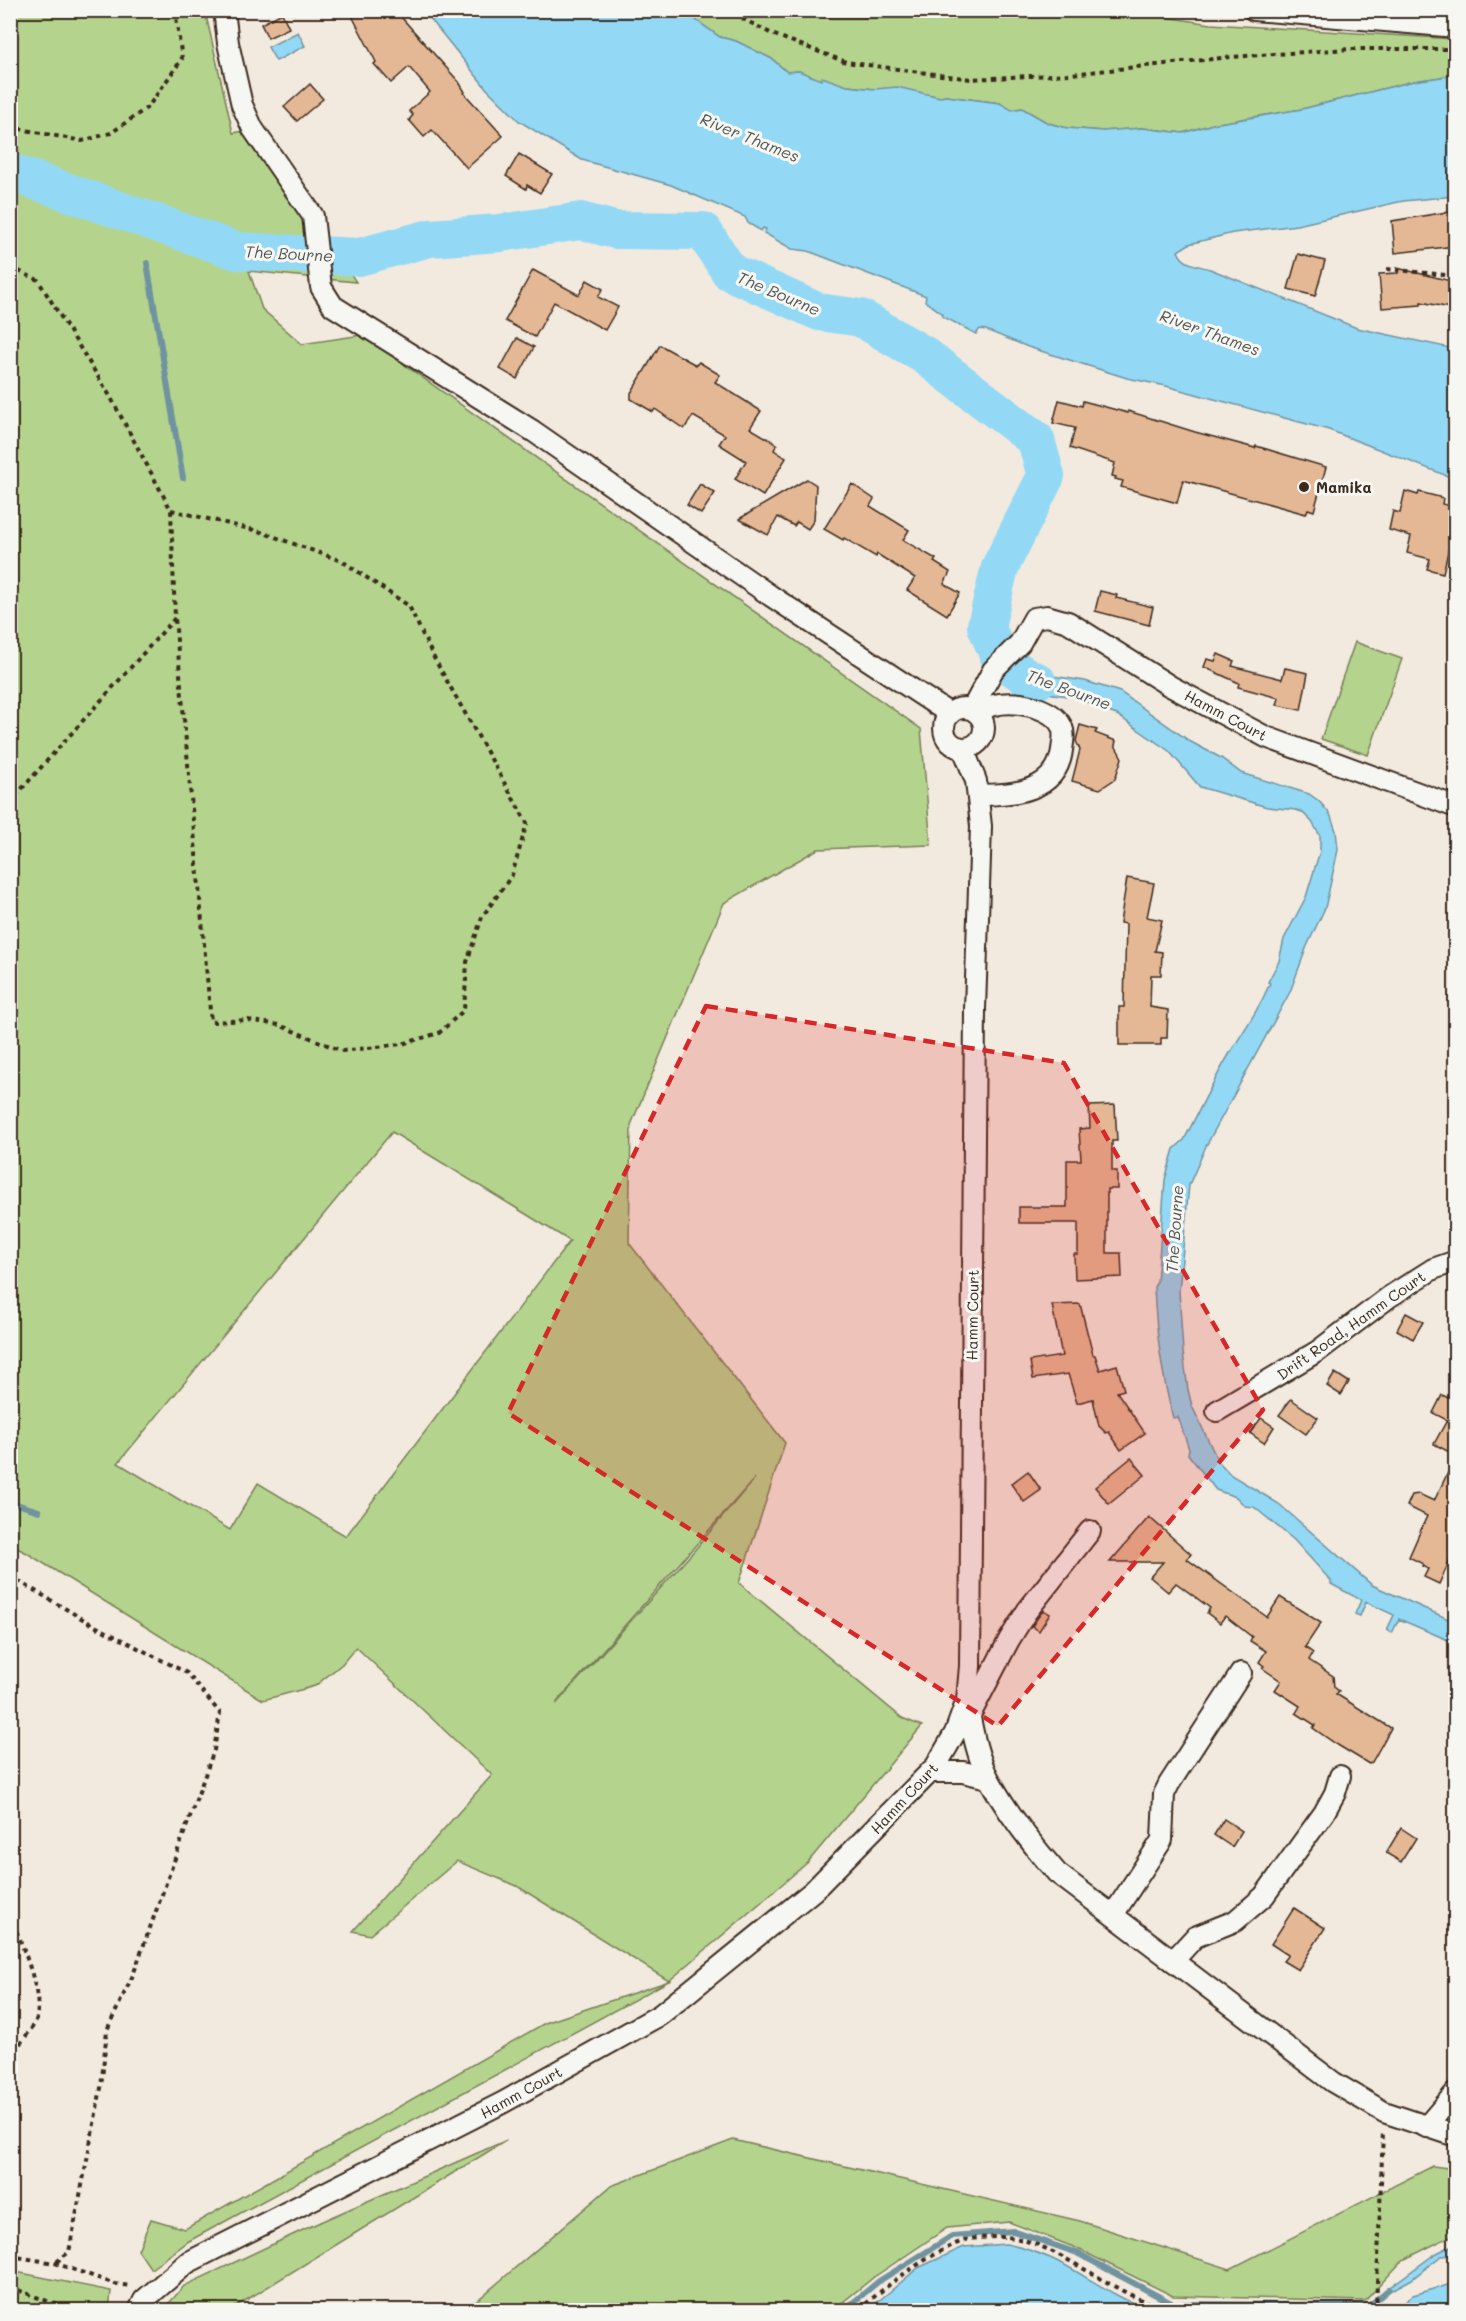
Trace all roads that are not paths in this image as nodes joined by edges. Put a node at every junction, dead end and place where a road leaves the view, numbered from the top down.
1 (224, 10) edge
2 (1254, 10) edge
3 (1455, 27) edge
4 (975, 711) junction
5 (950, 714) junction
6 (963, 748) junction
7 (978, 795) junction
8 (1455, 807) edge
9 (1455, 1261) edge
10 (1217, 1411) dead end
11 (1090, 1531) dead end
12 (1240, 1673) dead end
13 (968, 1708) junction
14 (930, 1772) junction
15 (1340, 1776) dead end
16 (988, 1778) junction
17 (1113, 1915) junction
18 (1173, 1961) junction
19 (1455, 2092) edge
20 (1426, 2127) junction
21 (1455, 2136) edge
22 (139, 2310) edge

1 - 5 street
2 - 3 street
4 - 5 street
4 - 6 street
4 - 7 street
4 - 8 street, Hamm Court
5 - 6 street
6 - 7 street, Hamm Court
7 - 13 street, Hamm Court
9 - 10 street, Drift Road, Hamm Court
11 - 13 street
12 - 17 street
13 - 14 street, Hamm Court
13 - 16 street
14 - 16 street
14 - 22 street, Hamm Court
15 - 18 street
16 - 17 street
17 - 18 street
18 - 20 street
19 - 20 street
20 - 21 street

